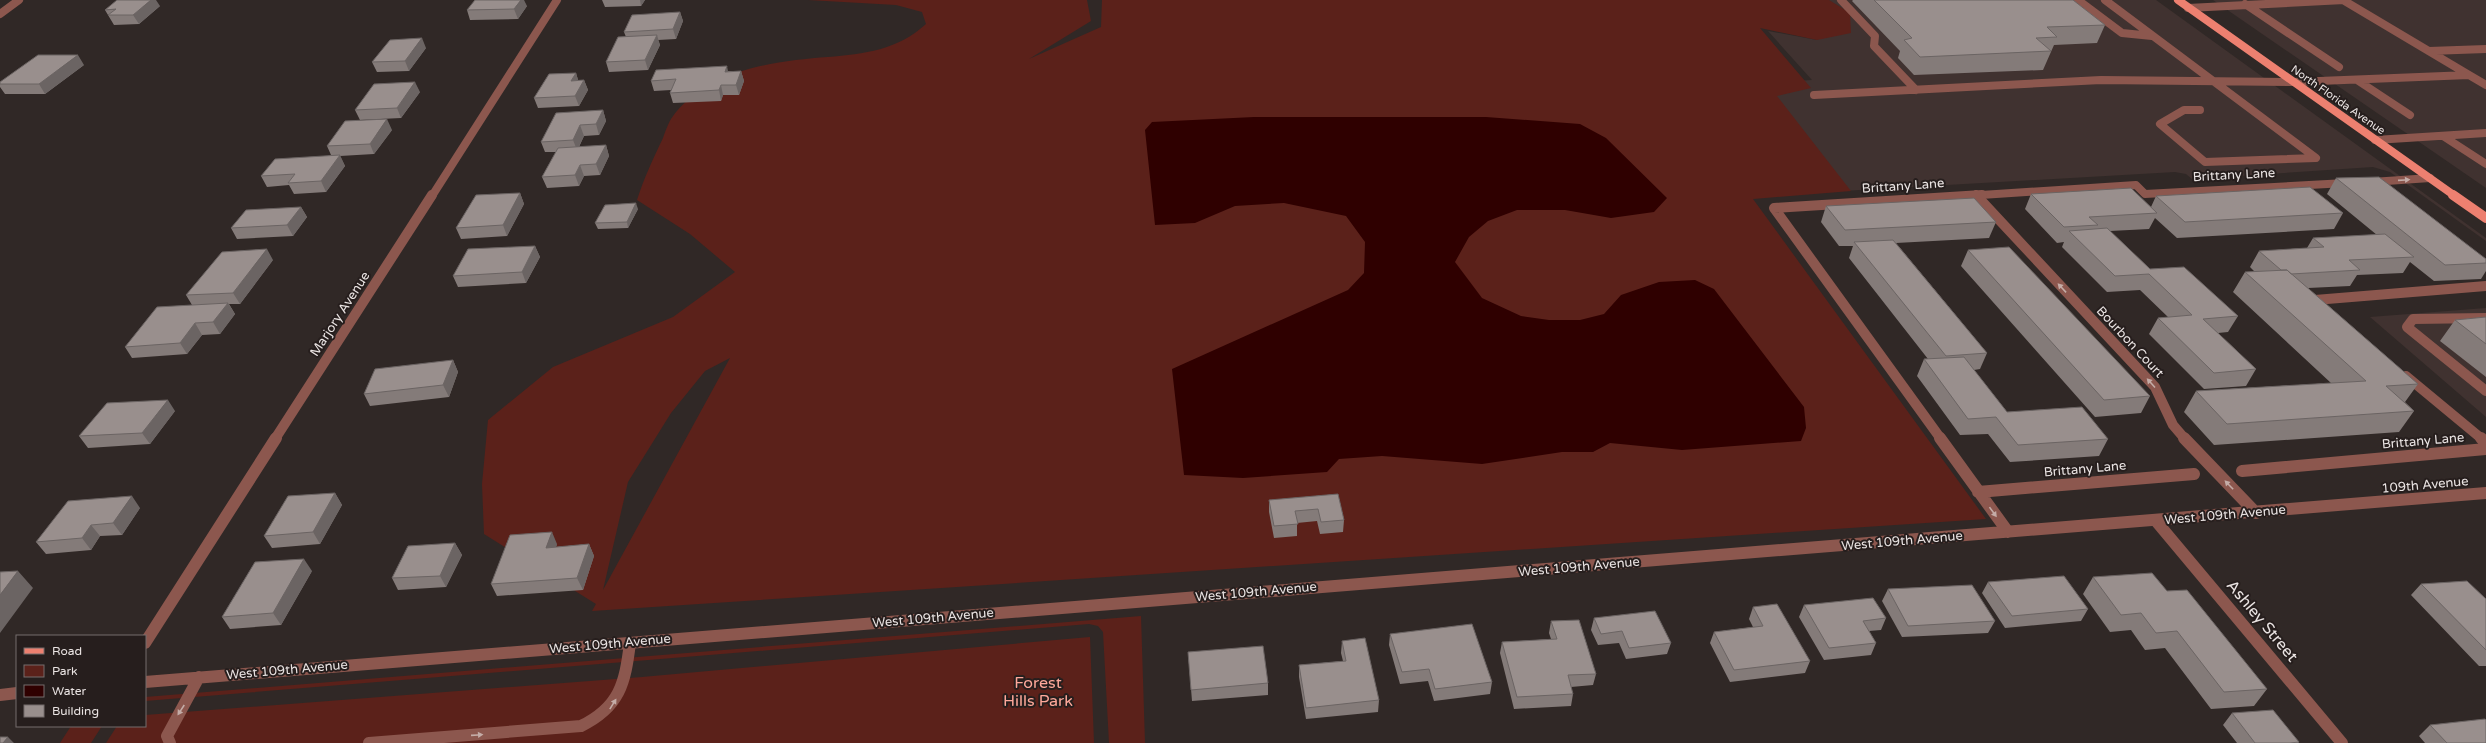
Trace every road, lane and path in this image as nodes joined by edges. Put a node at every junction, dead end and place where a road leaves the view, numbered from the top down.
1 (19, 0) edge
2 (557, 0) edge
3 (1841, 0) edge
4 (2078, 0) edge
5 (2105, 0) edge
6 (2178, 0) edge
7 (2238, 0) edge
8 (2344, 0) edge
9 (2246, 5) junction
10 (2188, 8) junction
11 (0, 14) edge
12 (2152, 36) junction
13 (2486, 49) edge
14 (2429, 51) junction
15 (2339, 67) dead end
16 (2469, 75) junction
17 (2357, 80) junction
18 (2294, 82) junction
19 (2214, 83) junction
20 (2486, 85) edge
21 (1916, 90) junction
22 (1814, 95) dead end
23 (2200, 110) dead end
24 (2410, 115) dead end
25 (2486, 133) edge
26 (2443, 136) junction
27 (2375, 140) junction
28 (2486, 164) edge
29 (2430, 178) junction
30 (2378, 182) junction
31 (2391, 191) edge
32 (1976, 195) junction
33 (2486, 218) edge
34 (2486, 286) edge
35 (2328, 310) edge
36 (2486, 318) edge
37 (2401, 372) edge
38 (2486, 391) edge
39 (2486, 444) edge
40 (2486, 449) edge
41 (2242, 471) dead end
42 (2194, 474) dead end
43 (1978, 492) junction
44 (2486, 493) edge
45 (2367, 504) joint
46 (2256, 513) junction
47 (2156, 521) junction
48 (2008, 532) junction
49 (146, 641) edge
50 (630, 643) junction
51 (199, 678) junction
52 (146, 682) edge
53 (16, 693) edge
54 (0, 695) edge
55 (170, 743) edge
56 (369, 743) edge
57 (2342, 743) edge

1 - 11 street
2 - 49 street, Marjory Avenue
3 - 21 street
4 - 12 street
5 - 12 street
6 - 10 main road, North Florida Avenue
7 - 9 street
8 - 9 street
8 - 14 street
9 - 10 street
9 - 15 street
10 - 18 main road, North Florida Avenue
12 - 19 street
13 - 14 street
14 - 16 street
16 - 17 street
16 - 20 street
17 - 18 street
17 - 24 street
18 - 19 street
18 - 27 main road, North Florida Avenue
19 - 21 street
19 - 23 street
21 - 22 street
25 - 26 street
26 - 27 street
26 - 28 street
27 - 29 main road, North Florida Avenue
30 -> 29 street, Brittany Lane
29 - 33 main road, North Florida Avenue
30 - 31 street
30 - 32 street, Brittany Lane
32 - 43 street, Brittany Lane
46 -> 32 street, Bourbon Court
34 - 35 street
36 - 38 street
37 - 39 street, Brittany Lane
40 - 41 street, Brittany Lane
42 - 43 street, Brittany Lane
43 -> 48 street, Brittany Lane
44 - 45 street, 109th Avenue
45 - 46 street, West 109th Avenue
46 - 47 street, West 109th Avenue
47 - 48 street, West 109th Avenue
47 - 57 street, Ashley Street
48 - 50 street, West 109th Avenue
50 - 51 street, West 109th Avenue
56 -> 50 street
51 - 52 street, West 109th Avenue
51 -> 55 street
53 - 54 street

